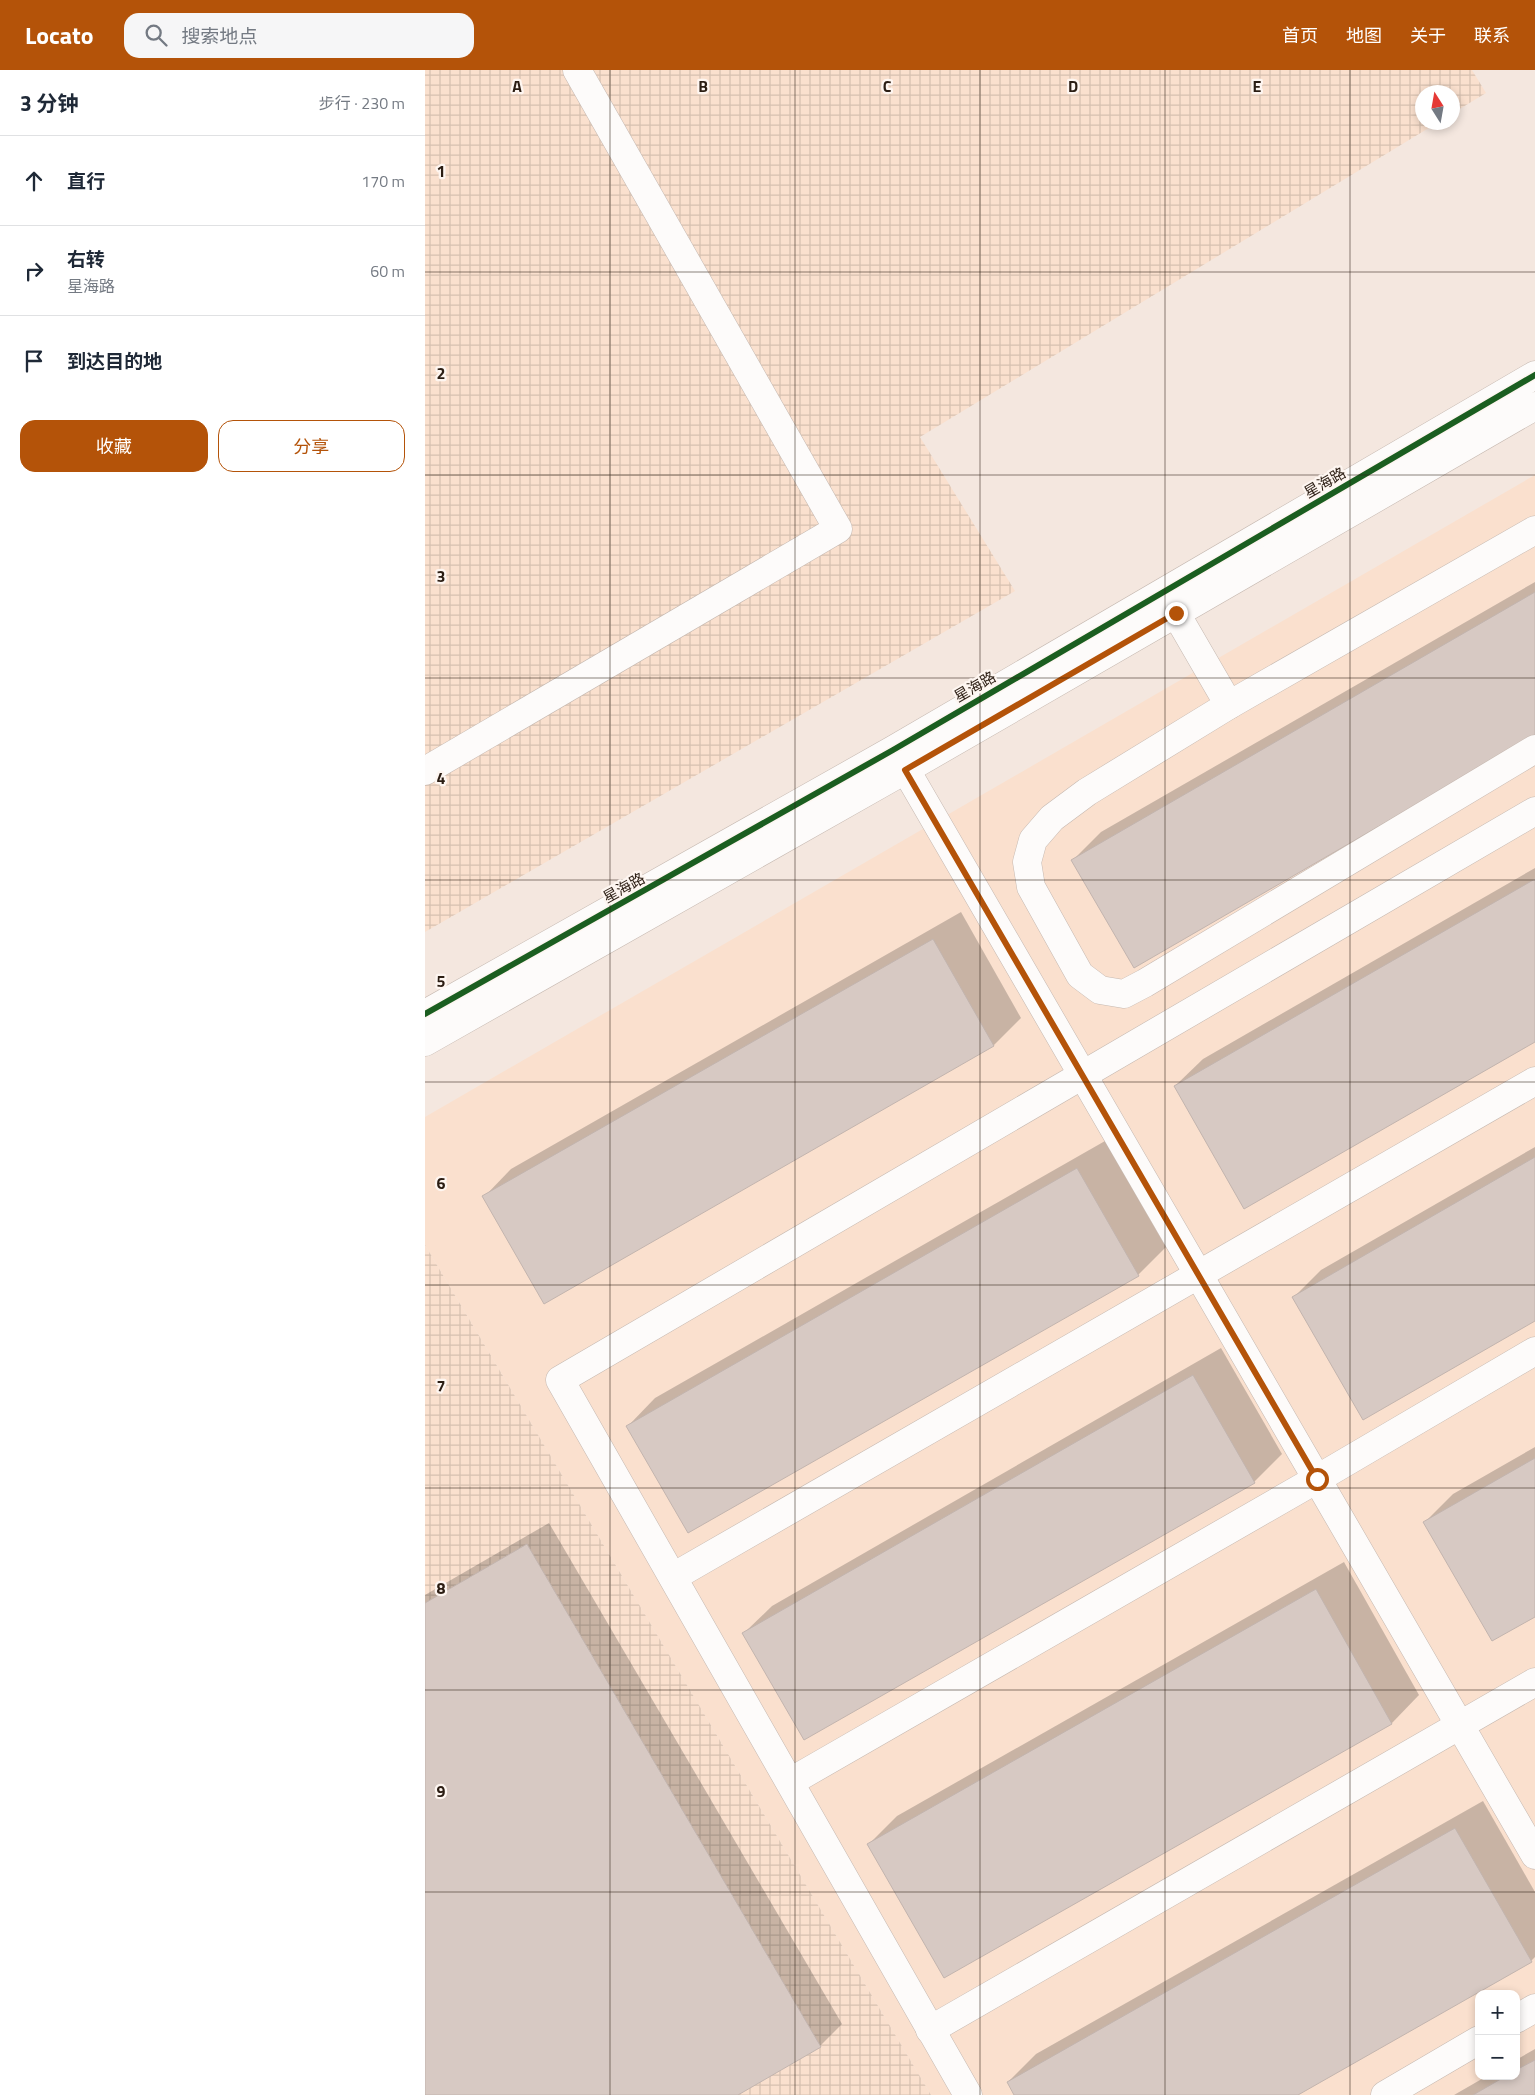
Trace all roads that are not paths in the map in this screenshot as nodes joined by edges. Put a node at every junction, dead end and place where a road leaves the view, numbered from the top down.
1 (577, 70) edge
2 (1535, 375) edge
3 (1535, 406) edge
4 (1535, 530) edge
5 (1169, 603) junction
6 (1229, 705) junction
7 (1535, 749) edge
8 (899, 760) junction
9 (425, 771) edge
10 (1535, 812) edge
11 (425, 1014) edge
12 (425, 1042) edge
13 (1082, 1075) junction
14 (1535, 1081) edge
15 (1198, 1275) junction
16 (1535, 1352) edge
17 (1317, 1479) junction
18 (673, 1578) junction
19 (1535, 1682) edge
20 (1460, 1726) junction
21 (790, 1782) junction
22 (1535, 1855) edge
23 (1535, 2008) edge
24 (1520, 2016) edge
25 (930, 2030) junction
26 (1475, 2042) edge
27 (968, 2095) edge
28 (1385, 2095) edge

1 - 9 street
2 - 5 street, 星海路
3 - 5 street, 星海路
4 - 6 street
5 - 6 street
5 - 8 street, 星海路
6 - 7 street
8 - 11 street, 星海路
8 - 12 street, 星海路
8 - 13 street
10 - 13 street
13 - 15 street
13 - 18 street
14 - 15 street
15 - 17 street
15 - 18 street
16 - 17 street
17 - 20 street
17 - 21 street
18 - 21 street
19 - 20 street
20 - 22 street
20 - 25 street
21 - 25 street
23 - 24 street
25 - 27 street
26 - 28 street

